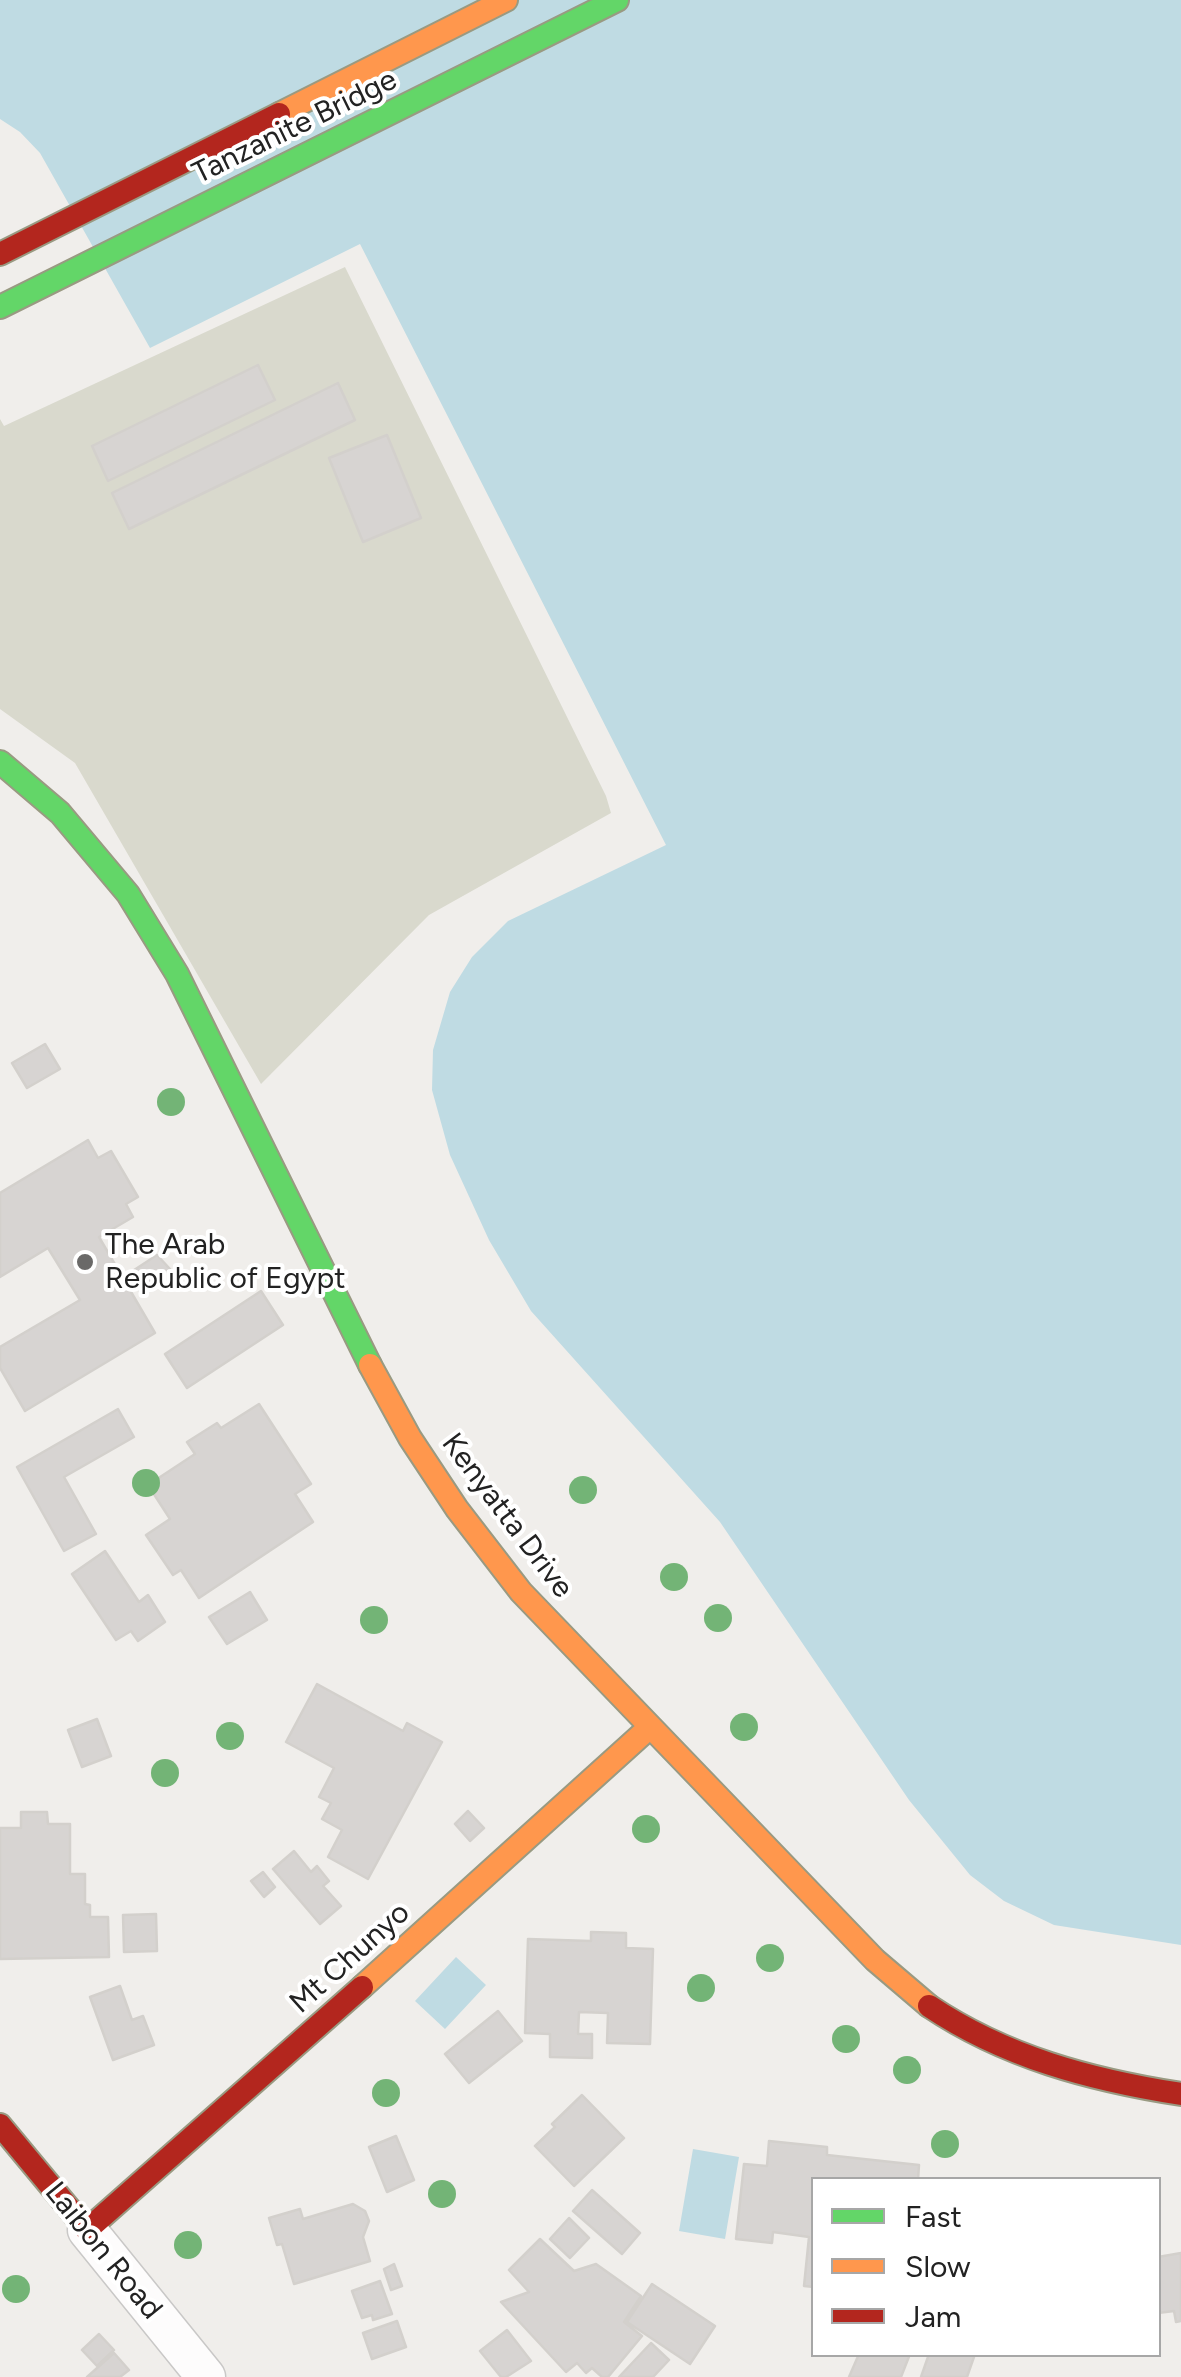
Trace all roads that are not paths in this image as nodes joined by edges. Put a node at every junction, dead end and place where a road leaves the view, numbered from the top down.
1 (506, 0) edge
2 (617, 0) edge
3 (0, 254) edge
4 (0, 307) edge
5 (0, 762) edge
6 (650, 1727) junction
7 (1181, 2094) edge
8 (0, 2125) edge
9 (86, 2230) junction
10 (206, 2377) edge

1 - 3 street, Tanzanite Bridge
2 - 4 street, Tanzanite Bridge
5 - 6 street, Kenyatta Drive
6 - 7 street, Kenyatta Drive
6 - 9 street, Mt Chunyo
8 - 9 street, Laibon Road
9 - 10 street, Laibon Road

